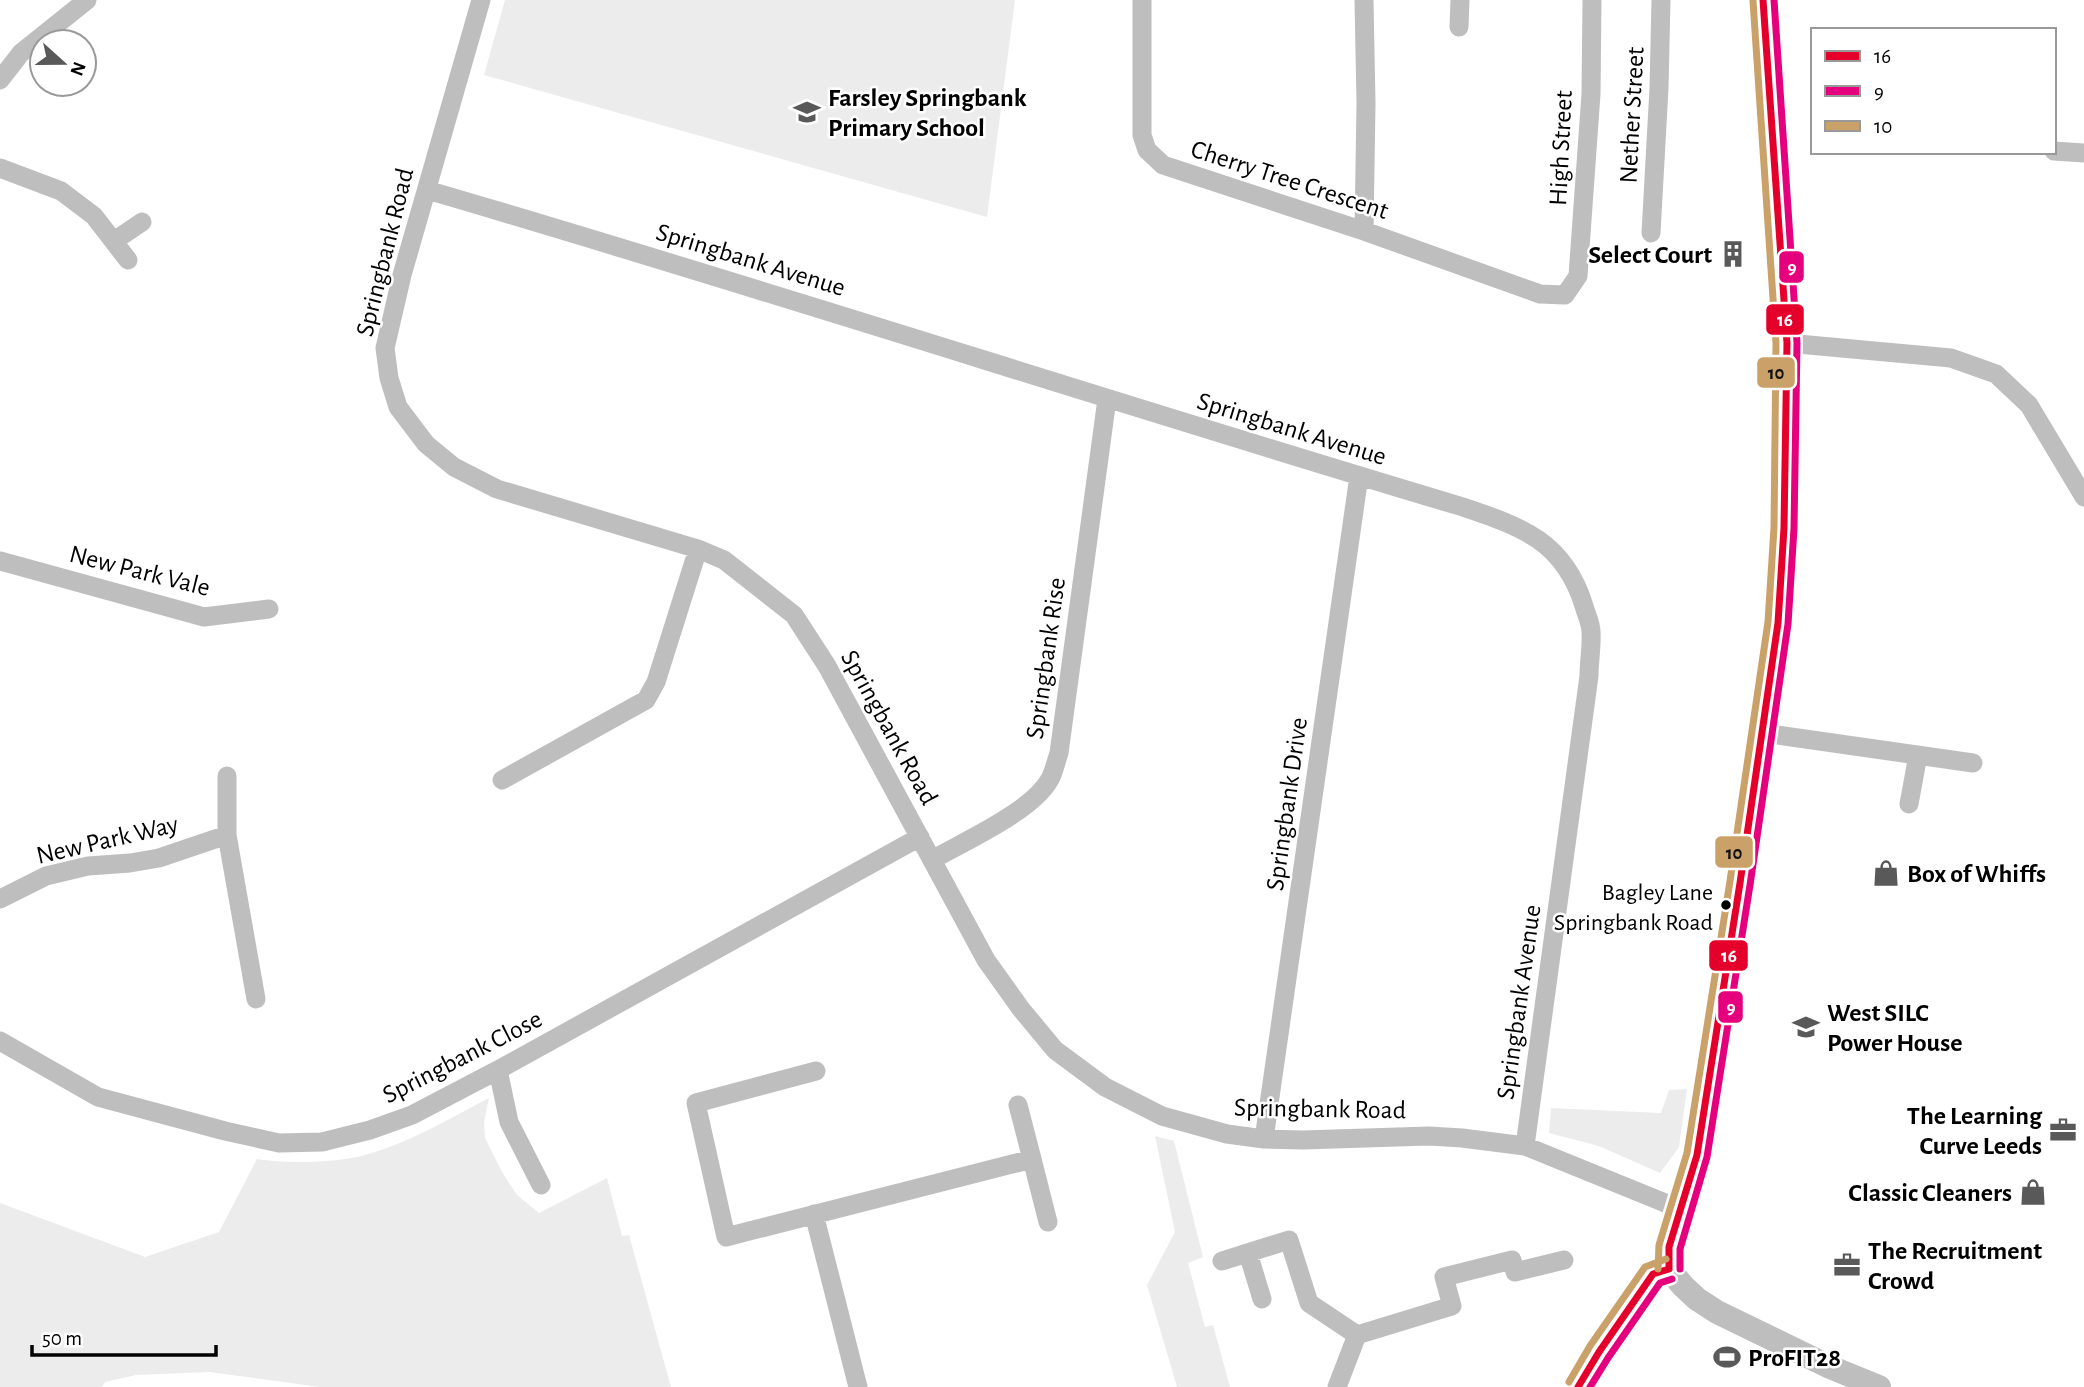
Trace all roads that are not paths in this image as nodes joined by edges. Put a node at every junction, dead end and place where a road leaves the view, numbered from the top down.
1 (87, 0) edge
2 (481, 0) edge
3 (1142, 0) edge
4 (1364, 0) edge
5 (1460, 0) edge
6 (1592, 0) edge
7 (1661, 0) edge
8 (1763, 0) edge
9 (1459, 27) dead end
10 (0, 80) edge
11 (2056, 151) edge
12 (2084, 153) edge
13 (0, 168) edge
14 (427, 190) junction
15 (142, 222) dead end
16 (1364, 231) junction
17 (1651, 233) dead end
18 (114, 242) junction
19 (128, 260) dead end
20 (1565, 295) joint
21 (1787, 343) junction
22 (1107, 399) junction
23 (1359, 476) junction
24 (2084, 497) edge
25 (698, 549) junction
26 (0, 561) edge
27 (269, 609) dead end
28 (1763, 733) junction
29 (1918, 755) junction
30 (1973, 763) dead end
31 (227, 776) dead end
32 (502, 780) dead end
33 (1909, 804) dead end
34 (227, 835) junction
35 (920, 837) junction
36 (932, 860) junction
37 (0, 899) edge
38 (256, 999) dead end
39 (0, 1041) edge
40 (498, 1070) junction
41 (816, 1071) dead end
42 (1018, 1105) dead end
43 (1264, 1139) junction
44 (1525, 1146) junction
45 (1032, 1159) junction
46 (541, 1185) dead end
47 (1680, 1209) junction
48 (814, 1213) junction
49 (1048, 1222) dead end
50 (1248, 1253) junction
51 (1564, 1260) dead end
52 (1222, 1261) dead end
53 (1669, 1269) junction
54 (1262, 1299) dead end
55 (1357, 1335) junction
56 (858, 1387) edge
57 (1337, 1387) edge
58 (1578, 1387) edge
59 (1879, 1387) edge

1 - 10 street
2 - 14 street, Springbank Road
3 - 16 street, Cherry Tree Crescent
4 - 16 street
5 - 9 street
6 - 20 street, High Street
7 - 17 street, Nether Street
8 - 21 street
11 - 12 street
13 - 18 street
14 - 22 street, Springbank Avenue
14 - 25 street, Springbank Road
15 - 18 street
16 - 20 street, Cherry Tree Crescent
18 - 19 street
21 - 24 street
21 - 28 street
22 - 23 street, Springbank Avenue
22 - 36 street, Springbank Rise
23 - 43 street, Springbank Drive
23 - 44 street, Springbank Avenue
25 - 32 street
25 - 35 street, Springbank Road
26 - 27 street, New Park Vale
28 - 29 street
28 - 47 street
29 - 30 street
29 - 33 street
31 - 34 street
34 - 37 street, New Park Way
34 - 38 street
35 - 36 street, Springbank Road
35 - 40 street, Springbank Close
36 - 43 street, Springbank Road
39 - 40 street, Springbank Close
40 - 46 street
41 - 48 street
42 - 45 street
43 - 44 street, Springbank Road
44 - 47 street, Springbank Road
45 - 48 street
45 - 49 street
47 - 53 street
48 - 56 street
50 - 52 street
50 - 54 street
50 - 55 street
51 - 55 street
53 - 58 street
53 - 59 street
55 - 57 street

